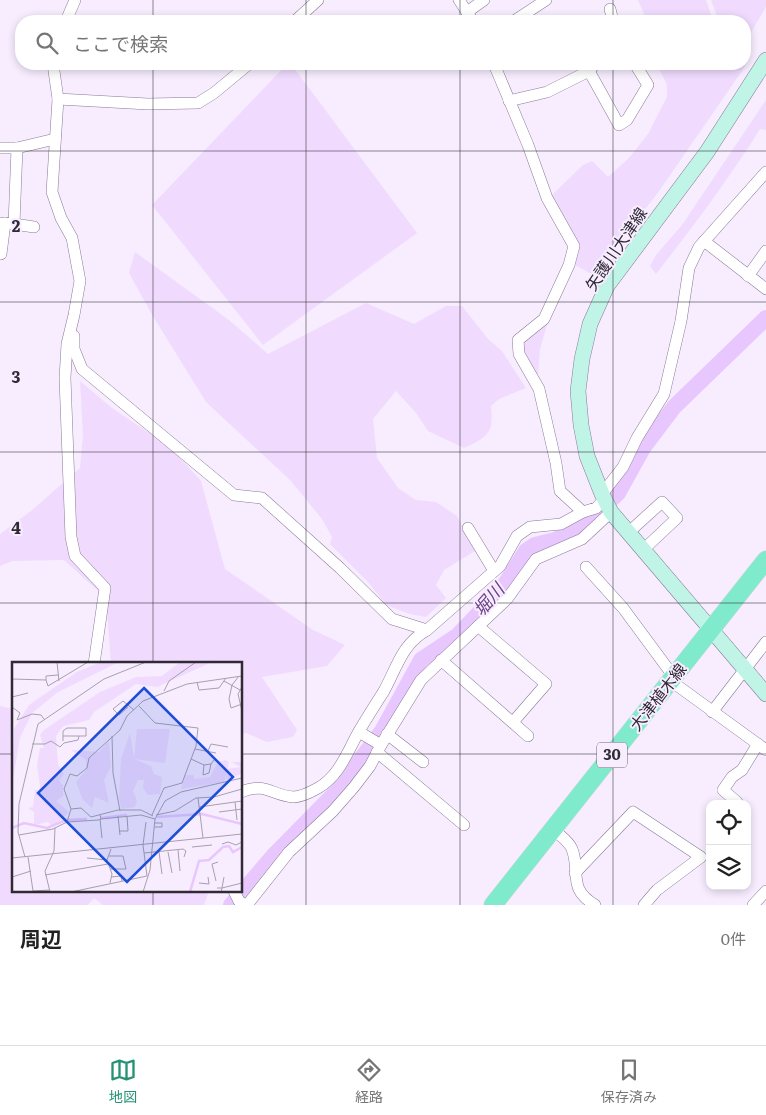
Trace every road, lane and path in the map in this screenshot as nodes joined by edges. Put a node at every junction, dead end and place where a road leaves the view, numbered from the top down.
1 (76, 0) edge
2 (318, 0) edge
3 (459, 0) edge
4 (484, 0) edge
5 (546, 0) edge
6 (610, 9) dead end
7 (69, 15) edge
8 (302, 15) edge
9 (469, 15) edge
10 (471, 15) edge
11 (523, 15) edge
12 (612, 15) edge
13 (766, 60) edge
14 (54, 70) edge
15 (242, 70) edge
16 (497, 70) edge
17 (588, 70) edge
18 (593, 70) edge
19 (639, 70) edge
20 (58, 99) junction
21 (510, 101) junction
22 (55, 139) junction
23 (0, 148) edge
24 (17, 148) junction
25 (766, 172) edge
26 (7, 223) edge
27 (34, 227) dead end
28 (704, 242) junction
29 (766, 251) edge
30 (1, 254) edge
31 (748, 276) junction
32 (766, 289) edge
33 (74, 314) junction
34 (606, 502) junction
35 (583, 512) junction
36 (468, 528) dead end
37 (629, 532) junction
38 (643, 550) junction
39 (766, 560) edge
40 (586, 567) dead end
41 (494, 572) junction
42 (478, 626) junction
43 (711, 629) junction
44 (428, 630) junction
45 (766, 642) edge
46 (441, 660) junction
47 (94, 662) edge
48 (745, 669) junction
49 (673, 679) junction
50 (766, 694) edge
51 (712, 712) junction
52 (512, 722) junction
53 (359, 732) junction
54 (387, 734) junction
55 (528, 736) dead end
56 (762, 747) edge
57 (379, 748) junction
58 (423, 762) dead end
59 (242, 792) edge
60 (735, 800) edge
61 (464, 825) dead end
62 (553, 829) junction
63 (576, 873) junction
64 (766, 891) edge
65 (235, 892) edge
66 (582, 902) edge
67 (246, 905) edge
68 (493, 905) edge
69 (595, 905) edge
70 (644, 905) edge
71 (753, 905) edge

1 - 7 street
2 - 8 street
3 - 9 street
4 - 10 street
5 - 11 street
6 - 12 street
13 - 34 main road, 矢護川大津線
14 - 20 street
15 - 20 street
16 - 21 street
17 - 21 street
18 - 19 street
20 - 22 street
21 - 35 street
22 - 24 street
22 - 33 street
23 - 24 street
24 - 26 street
25 - 28 street
26 - 27 street
26 - 30 street
28 - 31 street
28 - 34 street
29 - 31 street
31 - 32 street
33 - 44 street
33 - 47 street
34 - 35 street
34 - 37 main road, 矢護川大津線
34 - 42 street
35 - 41 street
36 - 41 street
37 - 38 main road, 矢護川大津線
37 - 38 street
38 - 43 main road, 矢護川大津線
39 - 43 main road, 大津植木線 / 30
40 - 49 street
41 - 44 street
42 - 46 street
42 - 52 street
43 - 48 main road, 矢護川大津線
43 - 49 main road, 大津植木線 / 30
44 - 53 street
45 - 48 street
46 - 52 street
46 - 54 street
48 - 50 main road, 矢護川大津線
48 - 51 street
49 - 51 street
49 - 62 main road, 大津植木線 / 30
51 - 56 street
52 - 55 street
53 - 57 street
53 - 59 street
54 - 57 street
54 - 58 street
56 - 60 street
57 - 61 street
57 - 67 street
62 - 63 street
62 - 68 main road, 大津植木線 / 30
63 - 66 street
63 - 70 street
64 - 71 street
65 - 67 street
66 - 69 street

